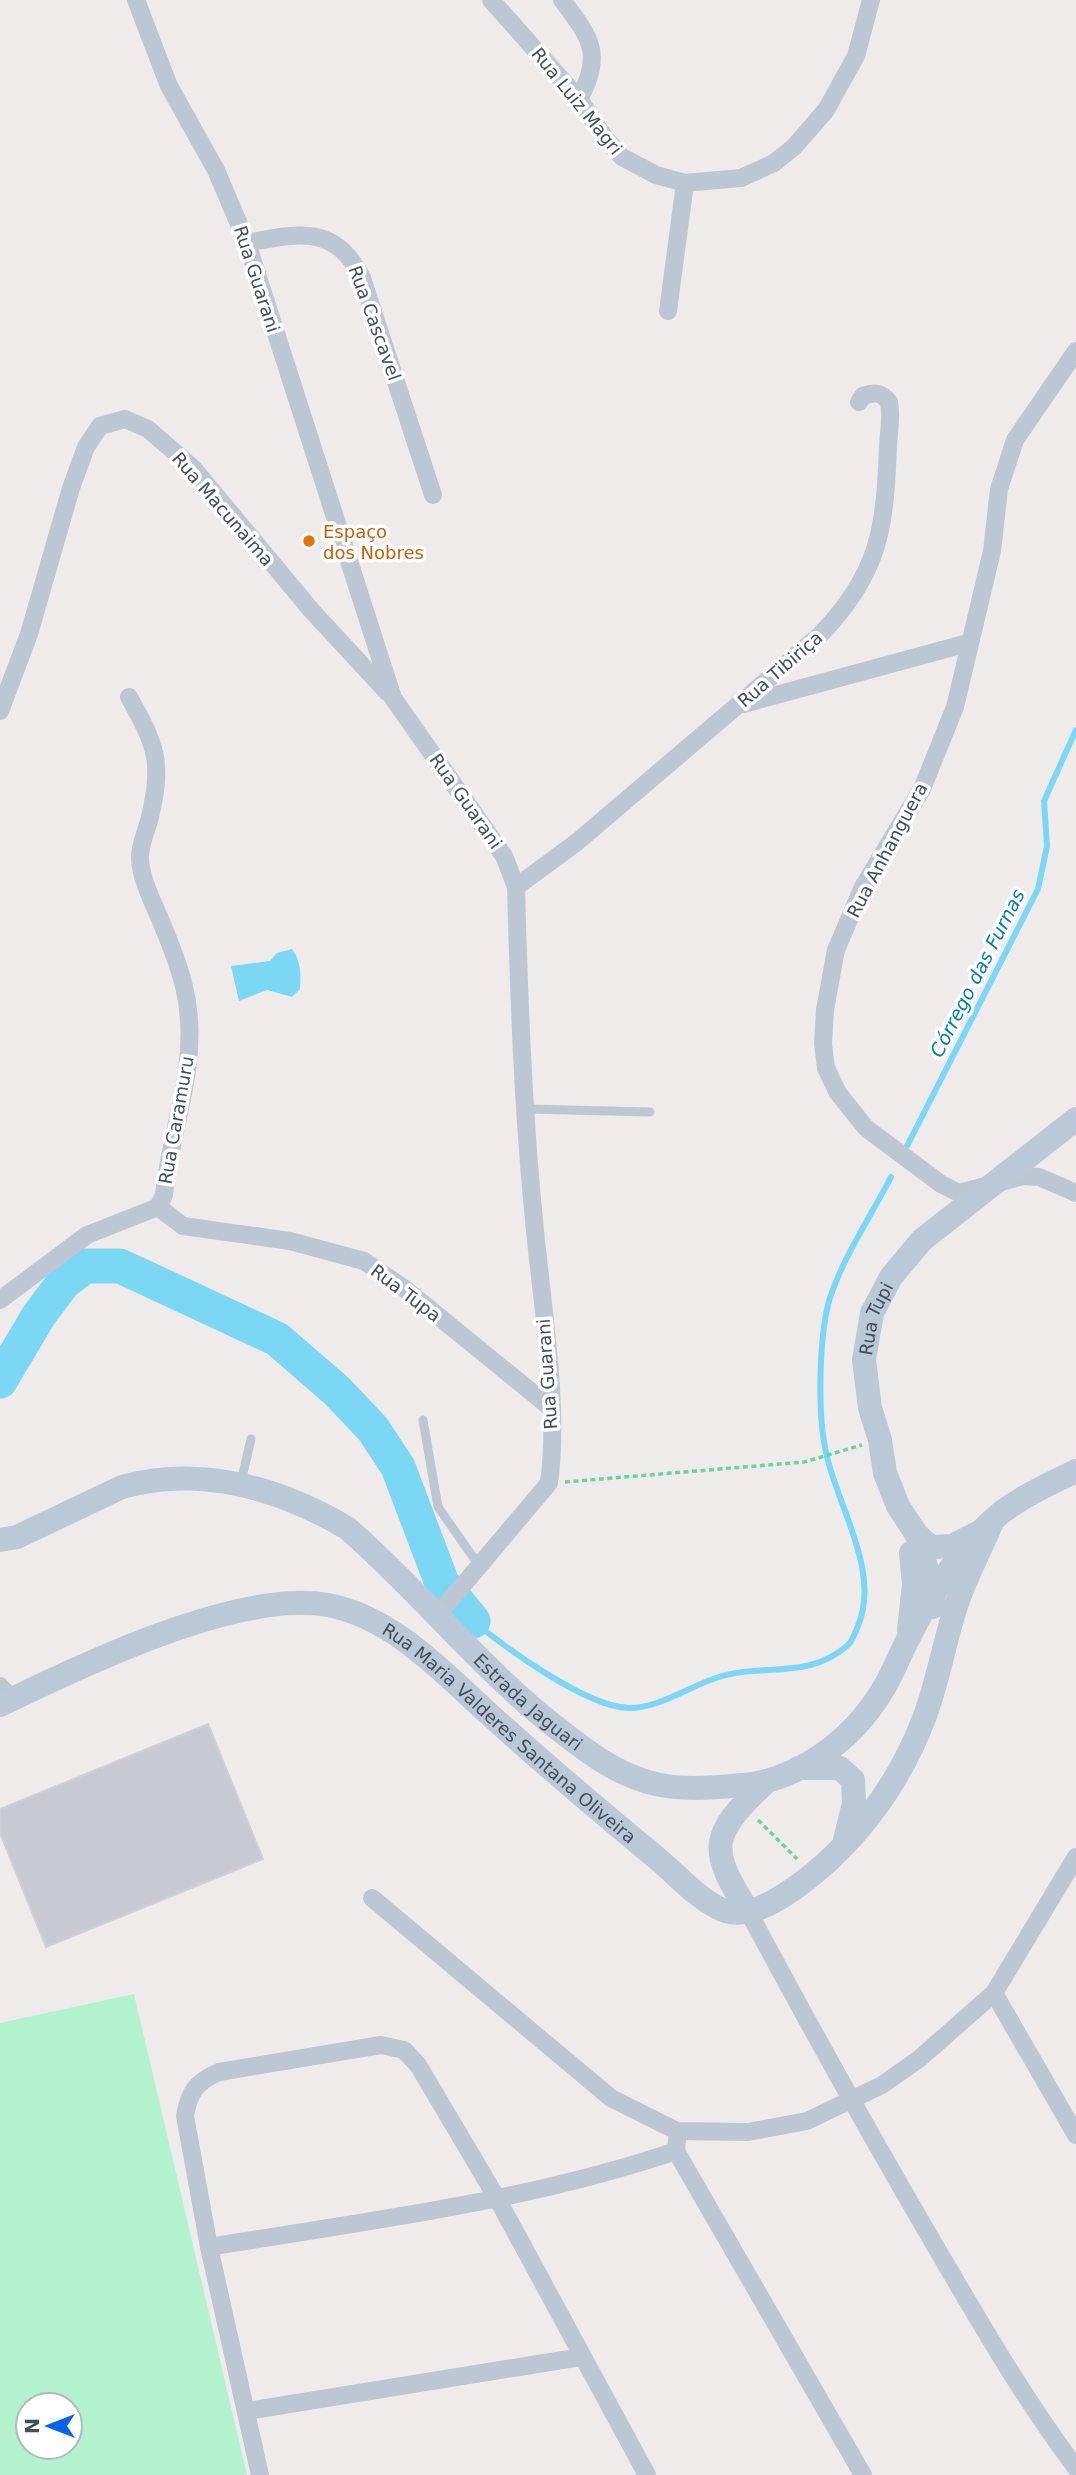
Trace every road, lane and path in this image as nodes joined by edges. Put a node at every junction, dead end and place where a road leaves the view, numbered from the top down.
1 (136, 0) edge
2 (491, 0) edge
3 (562, 0) edge
4 (870, 0) edge
5 (579, 99) junction
6 (685, 183) junction
7 (247, 243) junction
8 (668, 311) dead end
9 (1076, 351) edge
10 (859, 402) dead end
11 (433, 495) dead end
12 (968, 643) junction
13 (129, 697) dead end
14 (393, 698) junction
15 (736, 706) junction
16 (0, 711) edge
17 (516, 887) junction
18 (526, 1109) junction
19 (650, 1112) dead end
20 (1076, 1119) edge
21 (988, 1187) junction
22 (1076, 1193) edge
23 (158, 1207) junction
24 (0, 1300) edge
25 (551, 1408) junction
26 (423, 1420) dead end
27 (251, 1440) dead end
28 (843, 1450) dead end
29 (1076, 1471) edge
30 (549, 1483) junction
31 (240, 1485) junction
32 (898, 1506) junction
33 (987, 1527) junction
34 (917, 1535) junction
35 (0, 1540) edge
36 (480, 1567) junction
37 (934, 1594) junction
38 (442, 1611) junction
39 (908, 1639) junction
40 (4, 1697) edge
41 (523, 1701) junction
42 (924, 1719) junction
43 (502, 1726) junction
44 (797, 1768) junction
45 (765, 1783) junction
46 (742, 1804) junction
47 (843, 1847) junction
48 (1076, 1857) edge
49 (814, 1875) junction
50 (372, 1898) dead end
51 (748, 1911) junction
52 (994, 1993) junction
53 (850, 2102) junction
54 (677, 2131) junction
55 (1076, 2135) edge
56 (676, 2151) junction
57 (498, 2200) junction
58 (209, 2247) junction
59 (581, 2357) junction
60 (247, 2411) junction
61 (1076, 2468) edge
62 (260, 2475) edge
63 (647, 2475) edge
64 (863, 2475) edge

1 - 7 street, Rua Guarani
2 - 5 street, Rua Luiz Magri
3 - 5 street
4 - 6 street, Rua Luiz Magri
5 - 6 street, Rua Luiz Magri
6 - 8 street
7 - 11 street, Rua Cascavel
7 - 14 street, Rua Guarani
9 - 12 street, Rua Anhanguera
10 - 15 street, Rua Tibiriça
12 - 15 street
12 - 21 street, Rua Anhanguera
13 - 23 street, Rua Caramuru
14 - 16 street, Rua Macunaima
14 - 17 street, Rua Guarani
15 - 17 street, Rua Tibiriça
17 - 18 street, Rua Guarani
18 - 19 lane
18 - 25 street, Rua Guarani
20 - 21 main road, Rua Tupi
21 - 22 street, Rua Anhanguera
21 - 32 main road, Rua Tupi
23 - 24 street, Rua Caramuru
23 - 25 street, Rua Tupa
25 - 30 street, Rua Guarani
26 - 36 lane
27 - 31 lane
28 - 30 path
29 - 33 main road
30 - 36 street
31 - 35 main road, Estrada Jaguari
31 - 38 main road, Estrada Jaguari
32 - 34 main road, Rua Tupi
32 - 39 main road
33 - 34 main road
33 - 37 main road, Estrada Jaguari
33 - 42 main road
34 - 37 main road, Rua Tupi
36 - 38 street
37 - 39 main road, Estrada Jaguari
37 - 42 main road
38 - 41 main road, Estrada Jaguari
39 - 44 main road, Estrada Jaguari
40 - 43 main road, Rua Maria Valderes Santana Oliveira
41 - 43 main road
41 - 45 main road, Estrada Jaguari
42 - 47 main road
43 - 51 main road, Rua Maria Valderes Santana Oliveira
44 - 45 main road, Estrada Jaguari
44 - 47 main road
45 - 46 main road
46 - 49 path
46 - 51 main road
47 - 49 main road
48 - 52 street
49 - 51 main road
50 - 54 street
51 - 53 street
52 - 53 street
52 - 55 street
53 - 54 street
53 - 61 street
54 - 56 street
56 - 57 street
56 - 64 street
57 - 58 street
57 - 58 street
57 - 59 street
58 - 60 street
59 - 60 street
59 - 63 street
60 - 62 street

